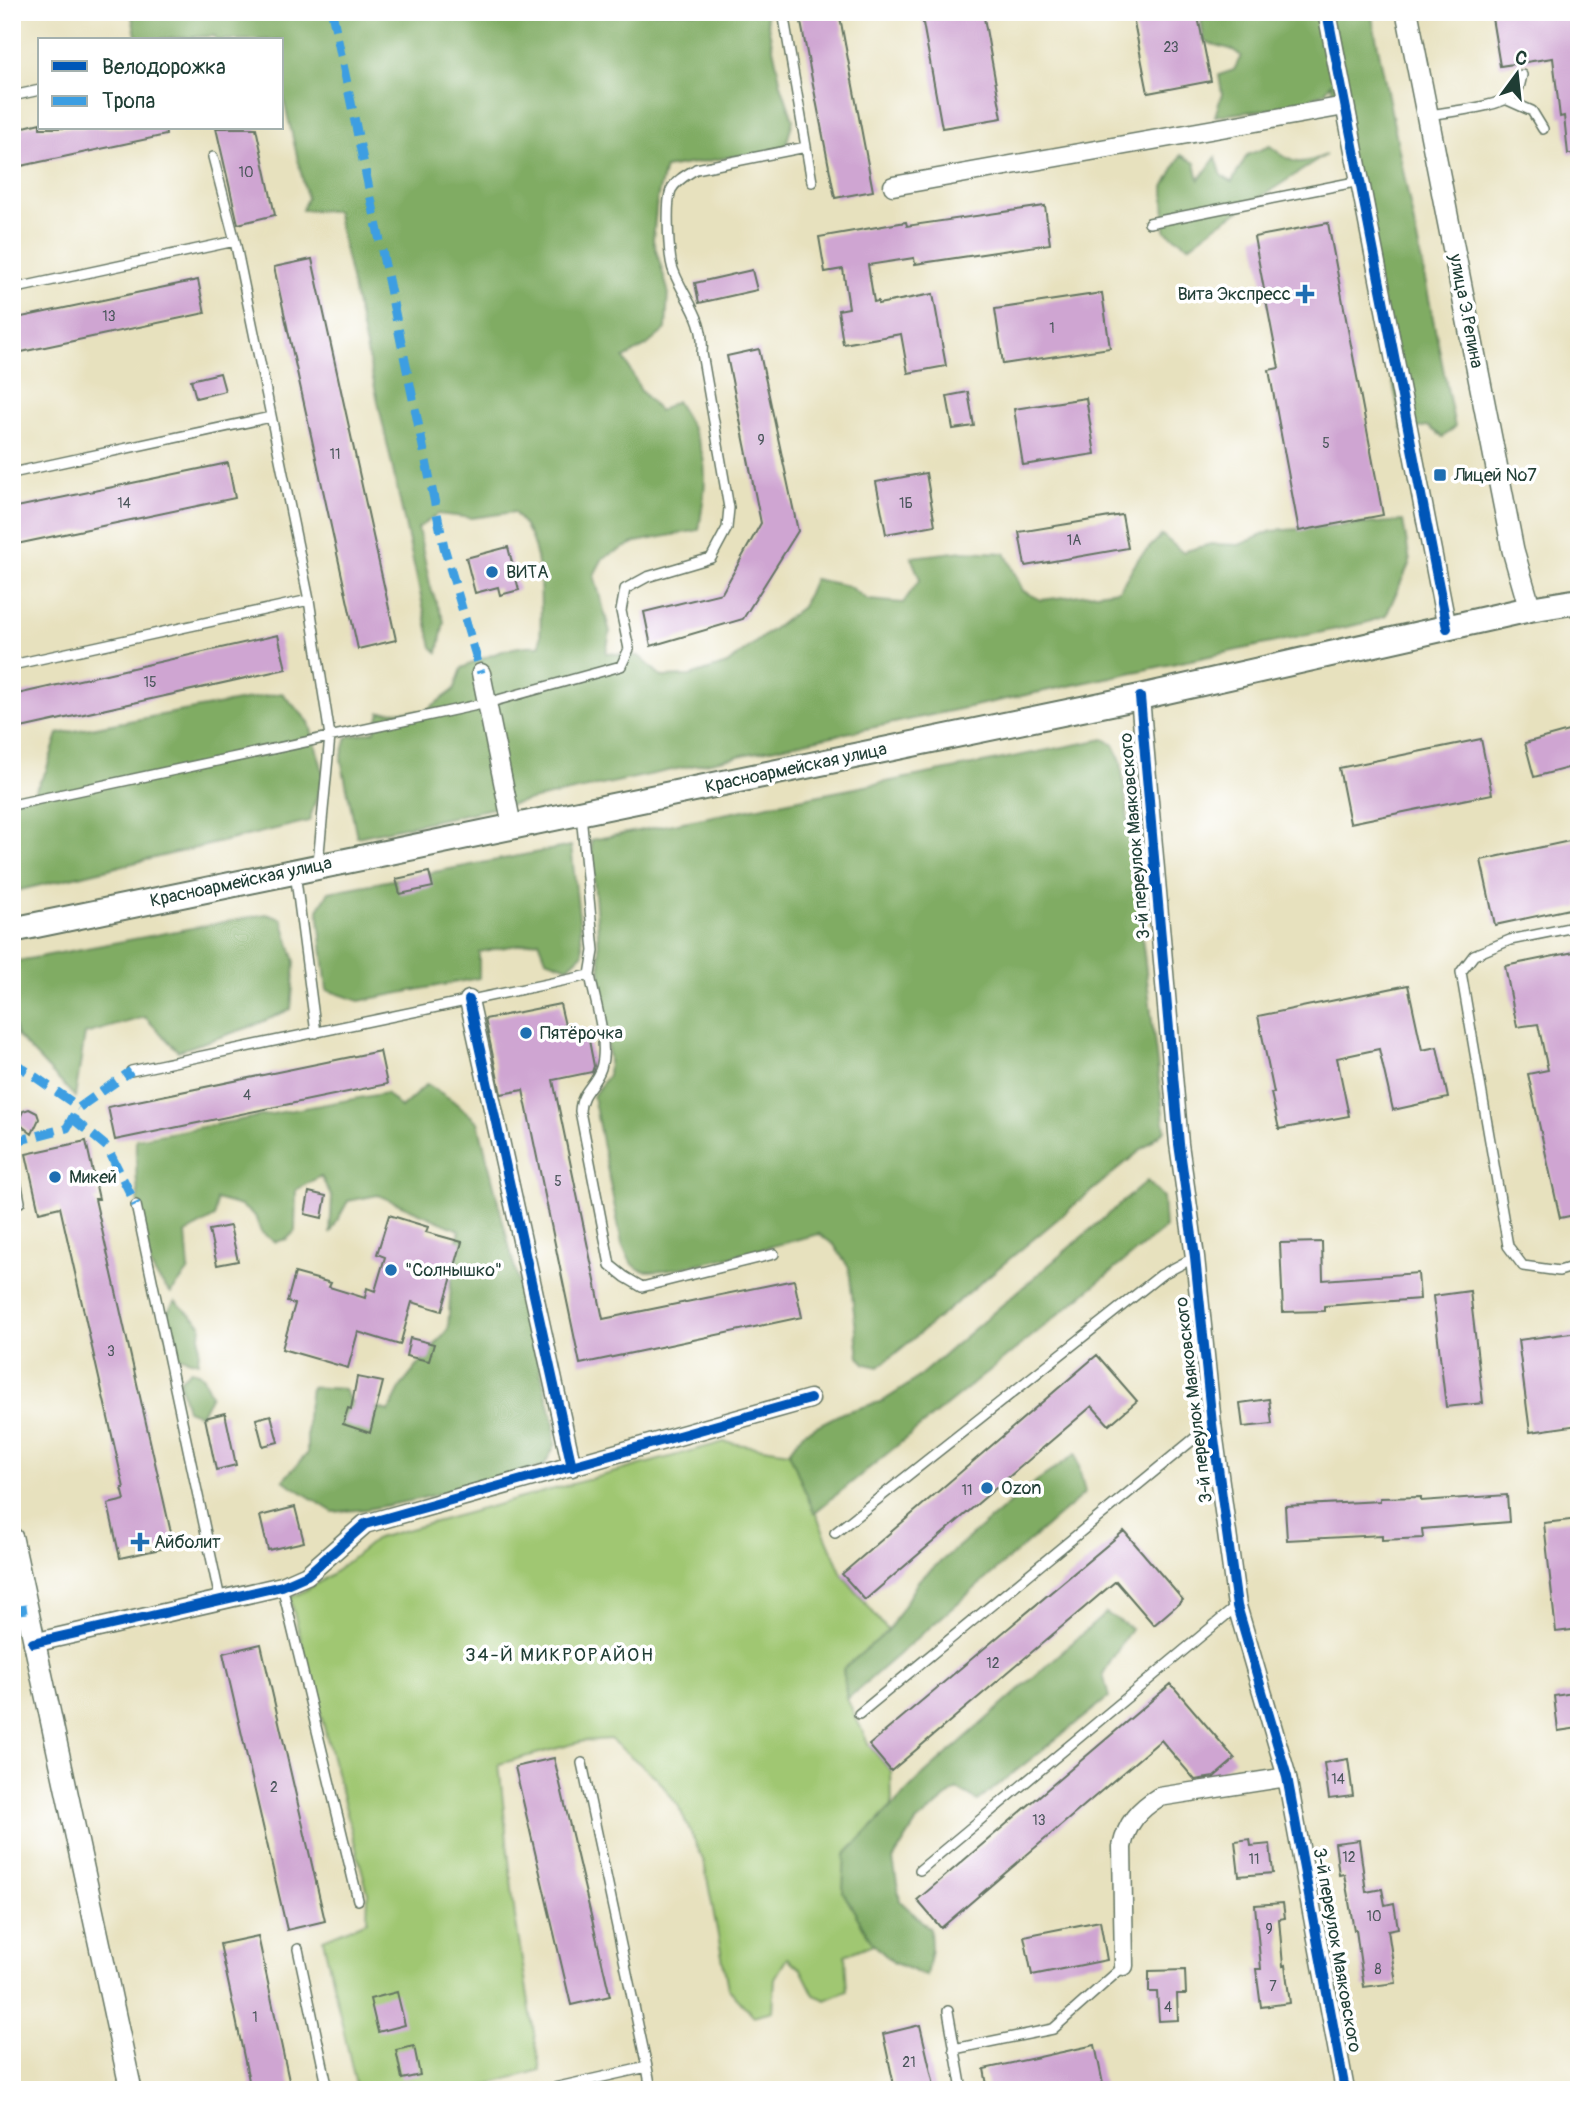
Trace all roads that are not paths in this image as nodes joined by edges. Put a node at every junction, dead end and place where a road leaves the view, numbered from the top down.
1 (783, 12) edge
2 (1327, 12) edge
3 (1407, 12) edge
4 (1522, 75) dead end
5 (38, 90) edge
6 (12, 96) edge
7 (1505, 99) junction
8 (1345, 106) junction
9 (1428, 115) junction
10 (1543, 129) dead end
11 (806, 147) junction
12 (213, 157) dead end
13 (1360, 181) junction
14 (811, 182) dead end
15 (893, 186) dead end
16 (1149, 223) dead end
17 (235, 241) junction
18 (12, 289) edge
19 (271, 417) junction
20 (12, 473) edge
21 (309, 600) junction
22 (1579, 601) edge
23 (1530, 609) junction
24 (1447, 628) junction
25 (12, 664) edge
26 (481, 673) dead end
27 (1140, 697) junction
28 (487, 703) junction
29 (330, 736) junction
30 (12, 805) edge
31 (581, 812) junction
32 (512, 826) junction
33 (306, 868) junction
34 (1579, 926) edge
35 (12, 930) edge
36 (590, 975) junction
37 (469, 1000) junction
38 (316, 1032) junction
39 (131, 1071) dead end
40 (12, 1159) edge
41 (12, 1203) edge
42 (136, 1205) dead end
43 (774, 1254) dead end
44 (1195, 1257) junction
45 (1579, 1265) edge
46 (810, 1399) dead end
47 (1212, 1424) junction
48 (572, 1467) junction
49 (835, 1533) dead end
50 (12, 1538) edge
51 (282, 1586) junction
52 (220, 1599) junction
53 (1237, 1606) junction
54 (33, 1643) junction
55 (859, 1714) dead end
56 (582, 1763) dead end
57 (1287, 1777) junction
58 (920, 1870) dead end
59 (358, 1900) dead end
60 (298, 1949) dead end
61 (1124, 1966) joint
62 (948, 2011) dead end
63 (954, 2049) junction
64 (647, 2067) junction
65 (131, 2090) edge
66 (328, 2090) edge
67 (545, 2090) edge
68 (651, 2090) edge
69 (962, 2090) edge
70 (1345, 2090) edge

1 - 11 lane
2 - 8 street
3 - 9 street, улица Э.Репина
4 - 7 lane
5 - 6 lane
7 - 9 lane
7 - 10 lane
8 - 13 street
8 - 15 street
9 - 23 street, улица Э.Репина
11 - 14 lane
11 - 28 lane
12 - 17 lane
13 - 16 lane
13 - 24 street
17 - 18 lane
17 - 19 lane
19 - 20 lane
19 - 21 lane
21 - 25 lane
21 - 29 lane
22 - 23 main road, Красноармейская улица
23 - 24 main road, Красноармейская улица
24 - 27 main road, Красноармейская улица
26 - 28 street
27 - 31 main road, Красноармейская улица
27 - 44 street, 3-й переулок Маяковского
28 - 29 lane
28 - 32 street
29 - 30 lane
29 - 33 lane
31 - 32 main road, Красноармейская улица
31 - 36 lane
32 - 33 main road, Красноармейская улица
33 - 35 main road, Красноармейская улица
33 - 38 lane
34 - 45 lane
36 - 37 lane
36 - 43 lane
37 - 38 lane
37 - 48 street
38 - 39 lane
40 - 41 lane
42 - 52 lane
44 - 47 street, 3-й переулок Маяковского
44 - 49 lane
46 - 48 street
47 - 53 street, 3-й переулок Маяковского
47 - 55 lane
48 - 51 street
50 - 54 street
51 - 52 street
51 - 59 lane
52 - 54 street
53 - 57 street, 3-й переулок Маяковского
53 - 58 lane
54 - 65 street
56 - 64 lane
57 - 61 street
57 - 70 street, 3-й переулок Маяковского
60 - 66 lane
61 - 63 lane
62 - 63 lane
63 - 69 lane
64 - 67 lane
64 - 68 lane

